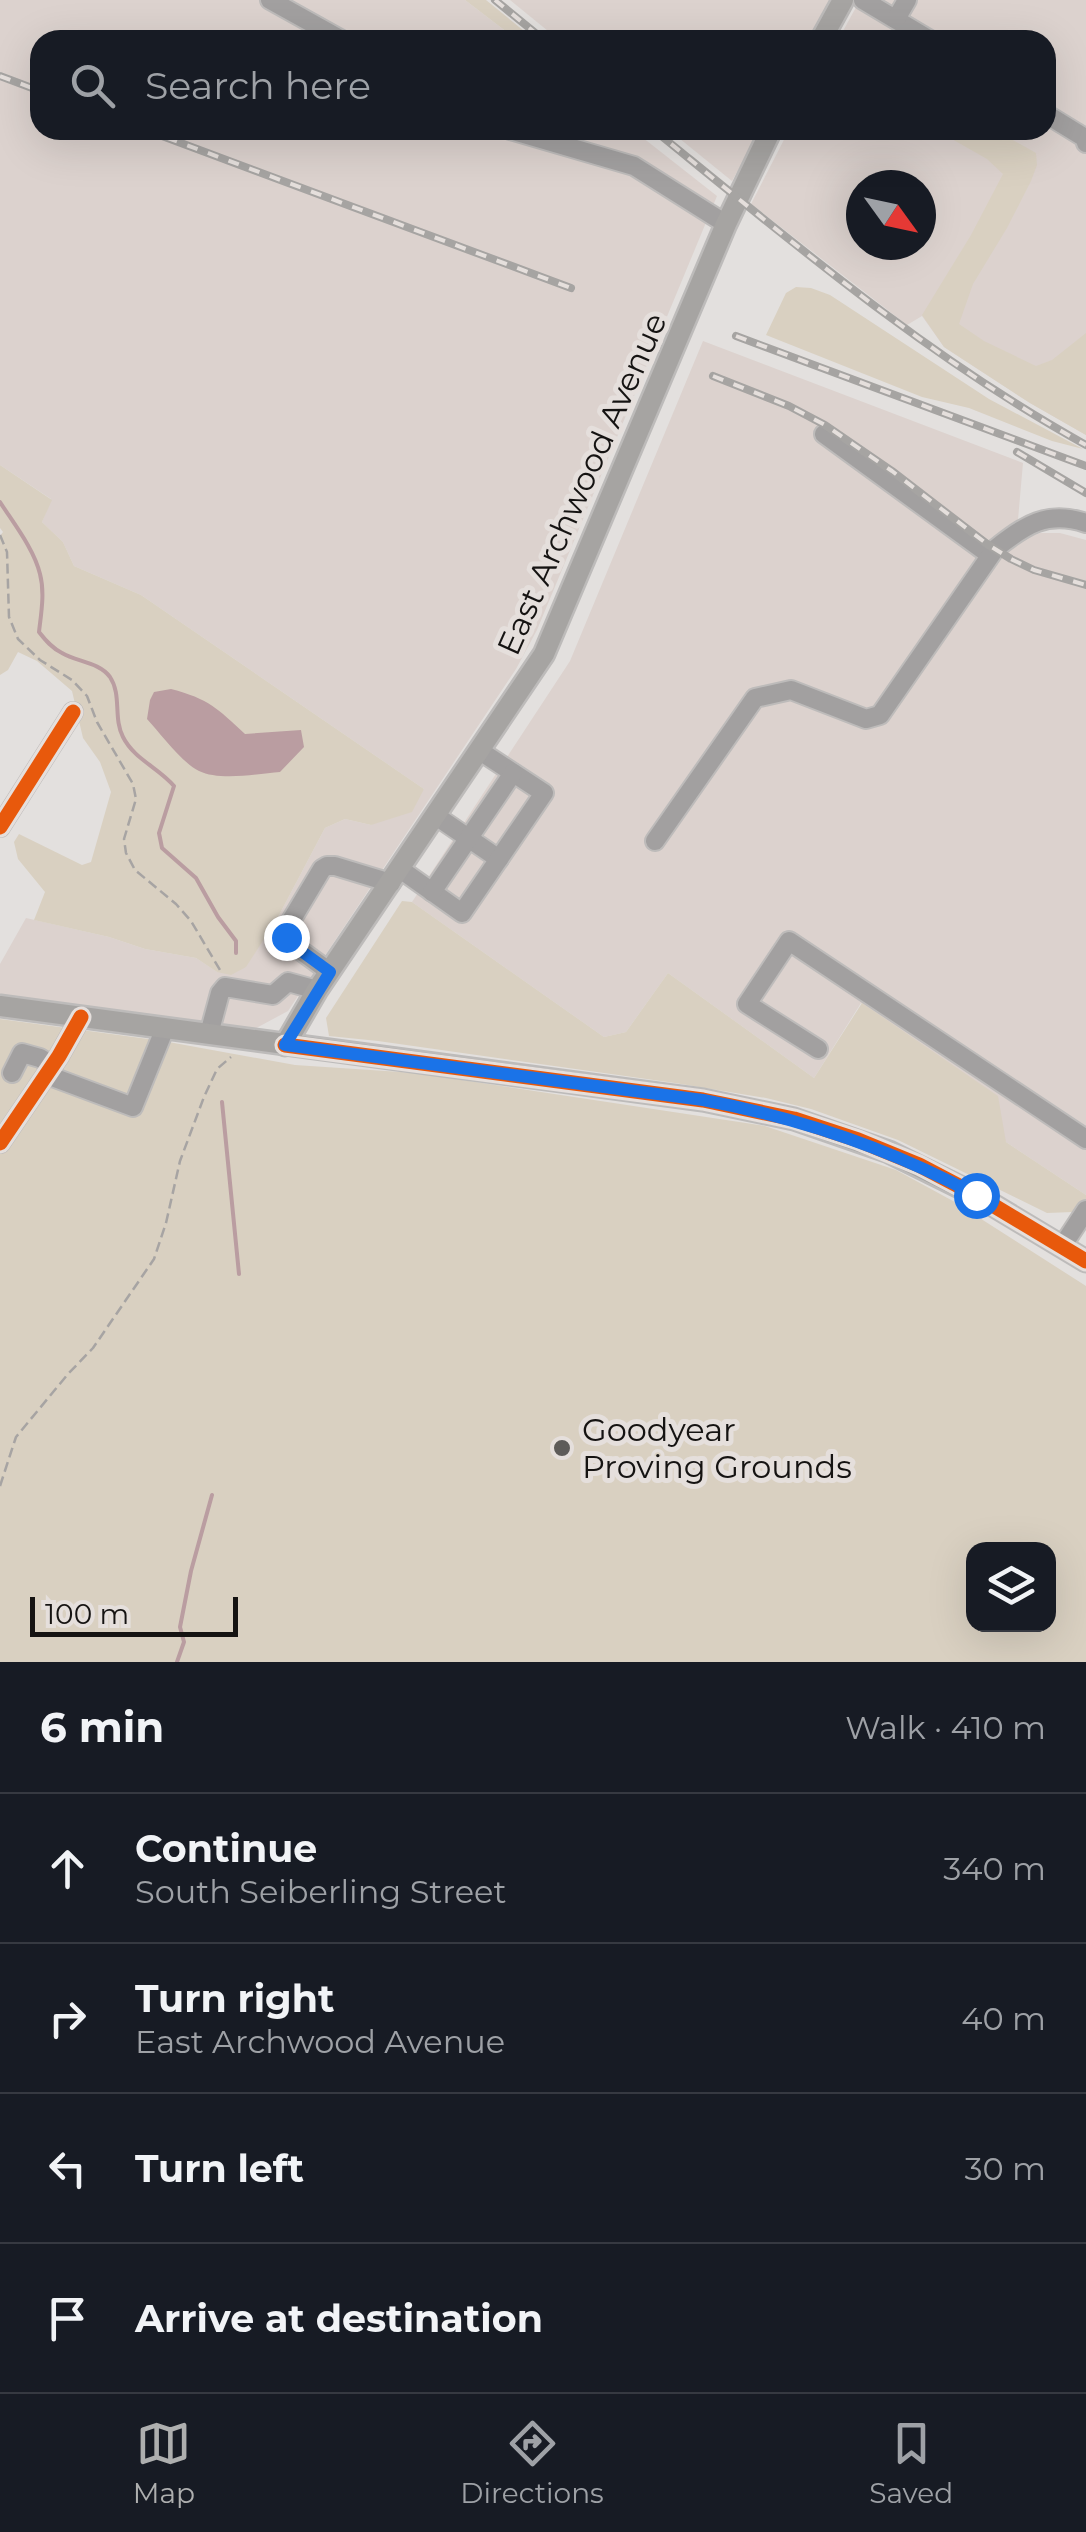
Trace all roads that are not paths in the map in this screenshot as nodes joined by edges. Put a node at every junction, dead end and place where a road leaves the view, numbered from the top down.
1 (270, 0) edge
2 (844, 0) edge
3 (863, 0) edge
4 (907, 0) edge
5 (896, 19) junction
6 (324, 30) edge
7 (827, 30) edge
8 (914, 30) edge
9 (1056, 120) edge
10 (544, 140) edge
11 (766, 140) edge
12 (1086, 143) edge
13 (726, 224) junction
14 (824, 434) dead end
15 (1086, 523) edge
16 (990, 555) junction
17 (72, 712) dead end
18 (480, 751) junction
19 (513, 773) junction
20 (436, 816) junction
21 (0, 827) edge
22 (468, 838) junction
23 (655, 842) dead end
24 (499, 860) junction
25 (395, 876) junction
26 (432, 892) junction
27 (330, 972) junction
28 (318, 990) junction
29 (0, 1006) edge
30 (81, 1017) junction
31 (165, 1028) junction
32 (209, 1034) junction
33 (285, 1045) junction
34 (818, 1049) dead end
35 (6, 1071) edge
36 (46, 1075) junction
37 (1086, 1139) edge
38 (0, 1144) edge
39 (1086, 1210) edge
40 (1079, 1253) edge

1 - 6 street
2 - 7 main road
3 - 5 street
4 - 5 street
5 - 8 street
9 - 12 street
10 - 13 street
11 - 13 main road, East Archwood Avenue
13 - 18 main road, East Archwood Avenue
14 - 16 street
15 - 16 street
16 - 23 street
17 - 21 street
18 - 19 street
18 - 20 main road, East Archwood Avenue
19 - 22 street
19 - 24 street
20 - 22 street
20 - 25 main road, East Archwood Avenue
22 - 24 street
22 - 26 street
24 - 26 street
25 - 26 street
25 - 27 main road, East Archwood Avenue
25 - 27 street
27 - 28 main road, East Archwood Avenue
28 - 32 street
28 - 33 main road, East Archwood Avenue
29 - 30 main road
30 - 31 main road
30 - 36 street
31 - 32 main road
31 - 36 street
32 - 33 main road
33 - 40 main road
34 - 37 street
35 - 36 street
36 - 38 street
39 - 40 street

